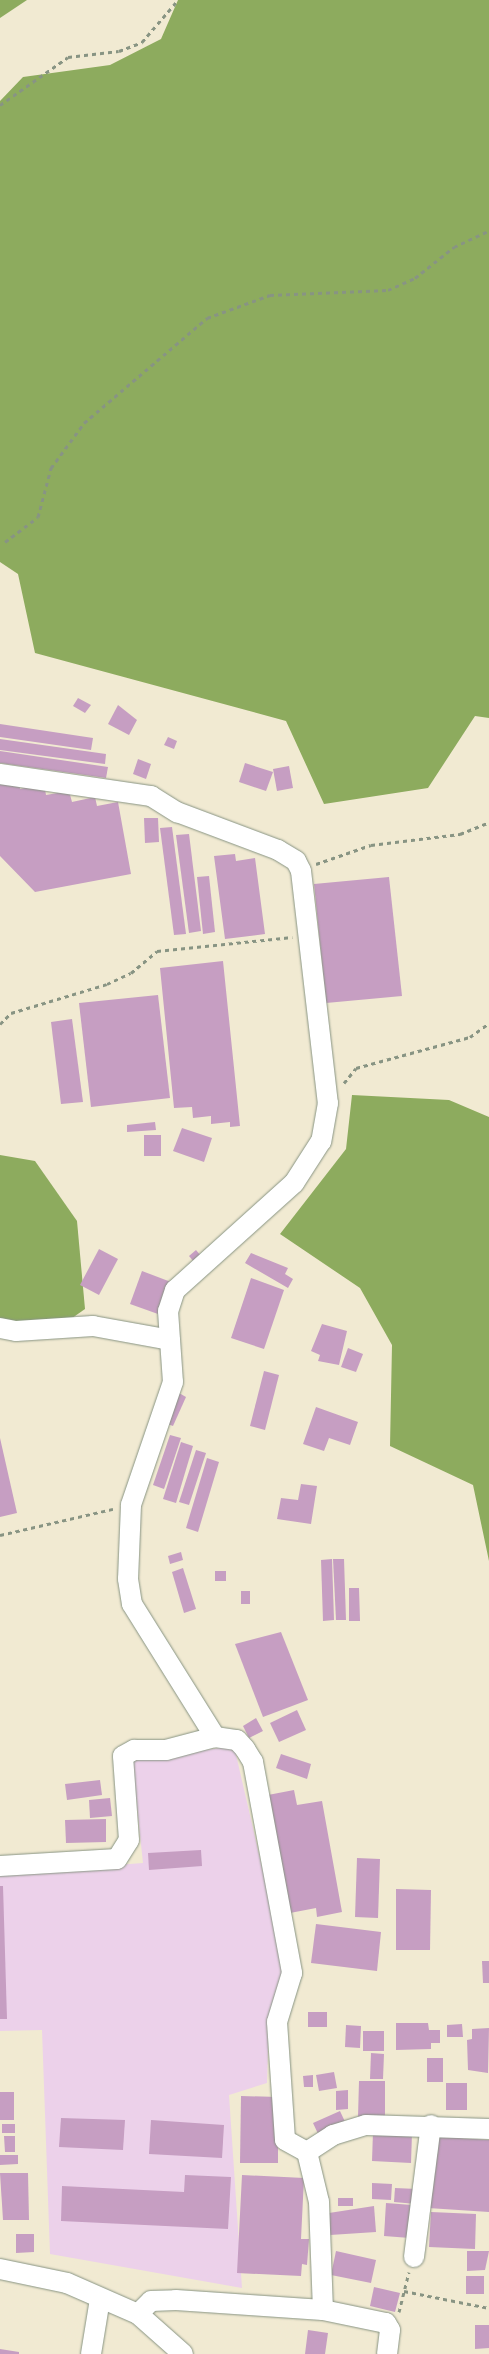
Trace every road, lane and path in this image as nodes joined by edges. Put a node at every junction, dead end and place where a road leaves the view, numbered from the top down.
1 (178, 0) edge
2 (0, 105) edge
3 (489, 231) edge
4 (5, 542) dead end
5 (0, 774) edge
6 (489, 822) edge
7 (301, 871) junction
8 (308, 936) junction
9 (489, 1023) edge
10 (0, 1024) edge
11 (328, 1103) junction
12 (0, 1328) edge
13 (170, 1340) junction
14 (131, 1505) junction
15 (0, 1535) edge
16 (215, 1737) junction
17 (0, 1866) edge
18 (431, 2125) junction
19 (489, 2129) edge
20 (308, 2152) junction
21 (414, 2257) joint
22 (0, 2269) edge
23 (404, 2291) junction
24 (100, 2299) junction
25 (489, 2308) edge
26 (323, 2310) junction
27 (138, 2314) junction
28 (390, 2330) junction
29 (91, 2354) edge
30 (183, 2354) edge
31 (387, 2354) edge

1 - 2 path
3 - 4 path
5 - 7 street
6 - 7 path
7 - 8 street
8 - 10 path
8 - 11 street
9 - 11 path
11 - 13 street
12 - 13 street
13 - 14 street
14 - 15 path
14 - 16 street
16 - 17 street
16 - 20 street
18 - 19 street
18 - 20 street
18 - 21 street
20 - 26 street
21 - 23 path
22 - 24 street
23 - 25 path
23 - 28 path
24 - 27 street
24 - 29 street
26 - 27 street
26 - 28 street
27 - 30 street
28 - 31 street

